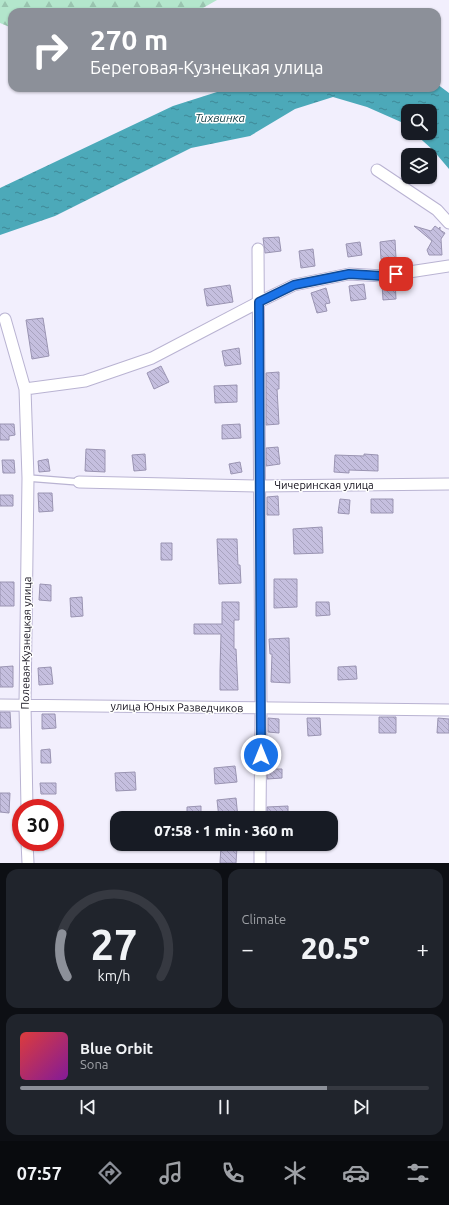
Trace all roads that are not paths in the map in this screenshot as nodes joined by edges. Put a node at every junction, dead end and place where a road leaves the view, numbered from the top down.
1 (376, 170) dead end
2 (449, 223) edge
3 (258, 249) dead end
4 (449, 266) edge
5 (259, 302) junction
6 (5, 319) dead end
7 (25, 389) junction
8 (28, 478) junction
9 (78, 482) joint
10 (449, 484) edge
11 (260, 486) junction
12 (0, 705) edge
13 (25, 705) junction
14 (261, 708) junction
15 (449, 710) edge
16 (27, 799) edge
17 (260, 811) edge
18 (27, 851) edge
19 (260, 851) edge
20 (28, 863) edge
21 (260, 863) edge

1 - 2 street
3 - 5 street
4 - 5 street
5 - 7 street
5 - 11 street
6 - 7 street, Полевая-Кузнецкая улица
7 - 8 street, Полевая-Кузнецкая улица
8 - 9 lane
8 - 13 street, Полевая-Кузнецкая улица
9 - 11 street, Чичеринская улица
10 - 11 street, Чичеринская улица
11 - 14 street
12 - 13 street, улица Юных Разведчиков
13 - 14 street, улица Юных Разведчиков
13 - 16 street, Полевая-Кузнецкая улица
14 - 15 street, улица Юных Разведчиков
14 - 17 street
18 - 20 street
19 - 21 street

